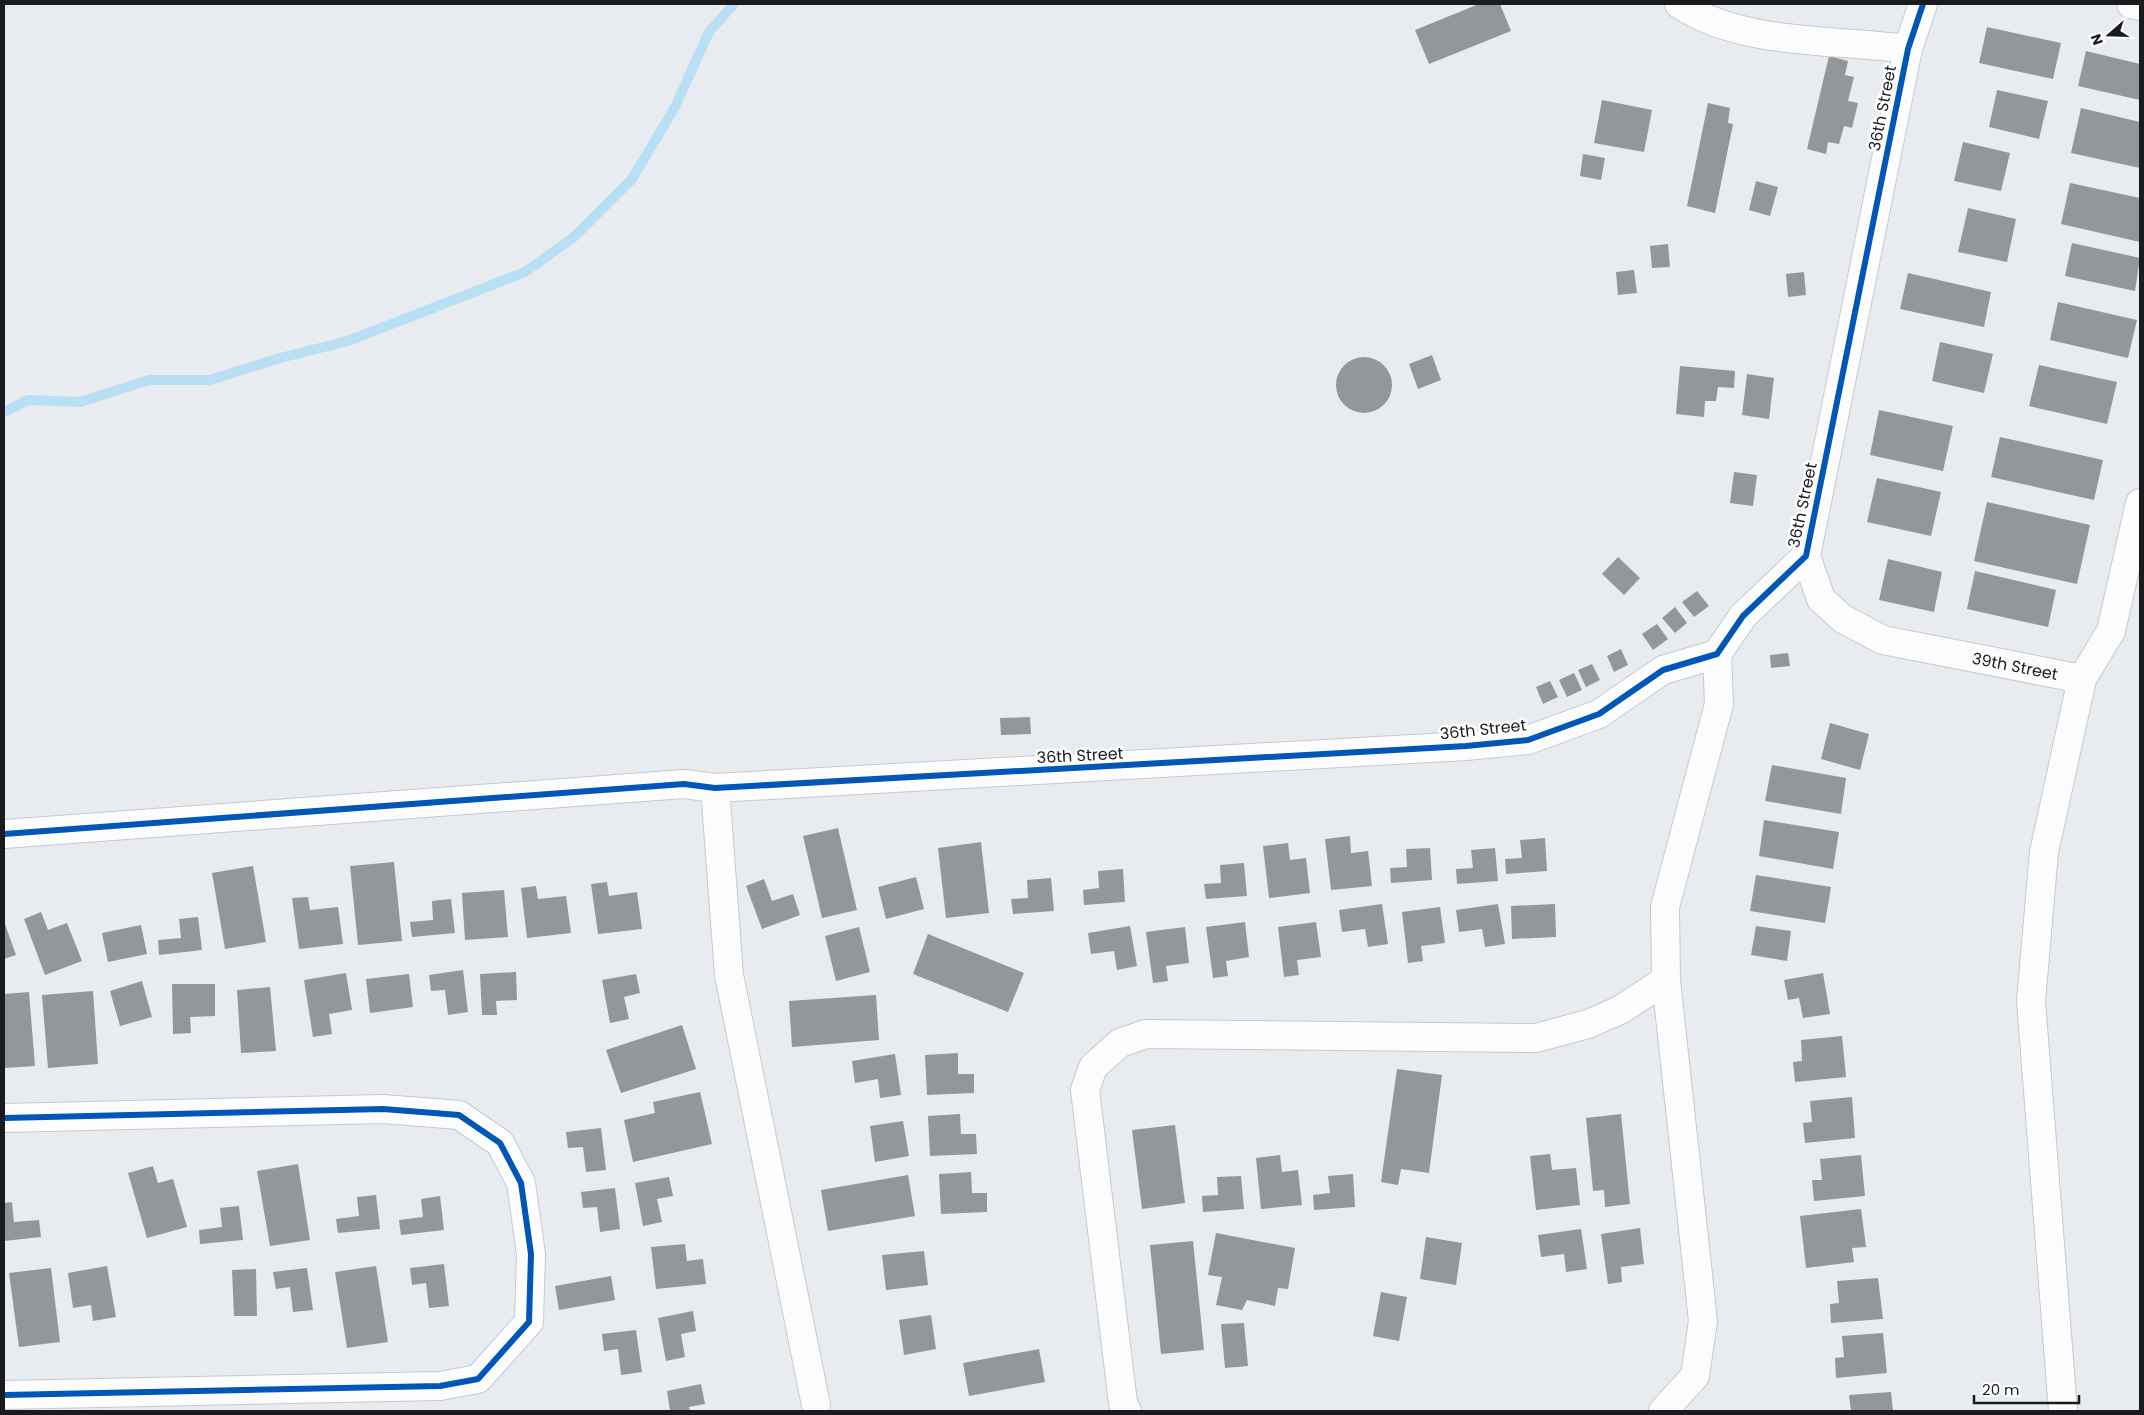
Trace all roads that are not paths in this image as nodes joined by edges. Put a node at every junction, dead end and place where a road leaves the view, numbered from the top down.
1 (1679, 4) edge
2 (1923, 4) edge
3 (2131, 4) edge
4 (2140, 6) edge
5 (1908, 49) junction
6 (2140, 503) edge
7 (1806, 556) junction
8 (1717, 654) junction
9 (2082, 679) junction
10 (715, 788) junction
11 (4, 834) edge
12 (1666, 980) junction
13 (4, 1118) edge
14 (4, 1395) edge
15 (816, 1405) dead end
16 (1127, 1411) edge
17 (1663, 1411) edge
18 (2064, 1411) edge

1 - 5 street
2 - 5 street, 36th Street
3 - 4 street
5 - 7 street, 36th Street
6 - 9 street
7 - 8 street, 36th Street
7 - 9 street, 39th Street
8 - 10 street, 36th Street
8 - 12 street
9 - 18 street
10 - 11 street, 36th Street
10 - 15 street
12 - 16 street
12 - 17 street
13 - 14 street

